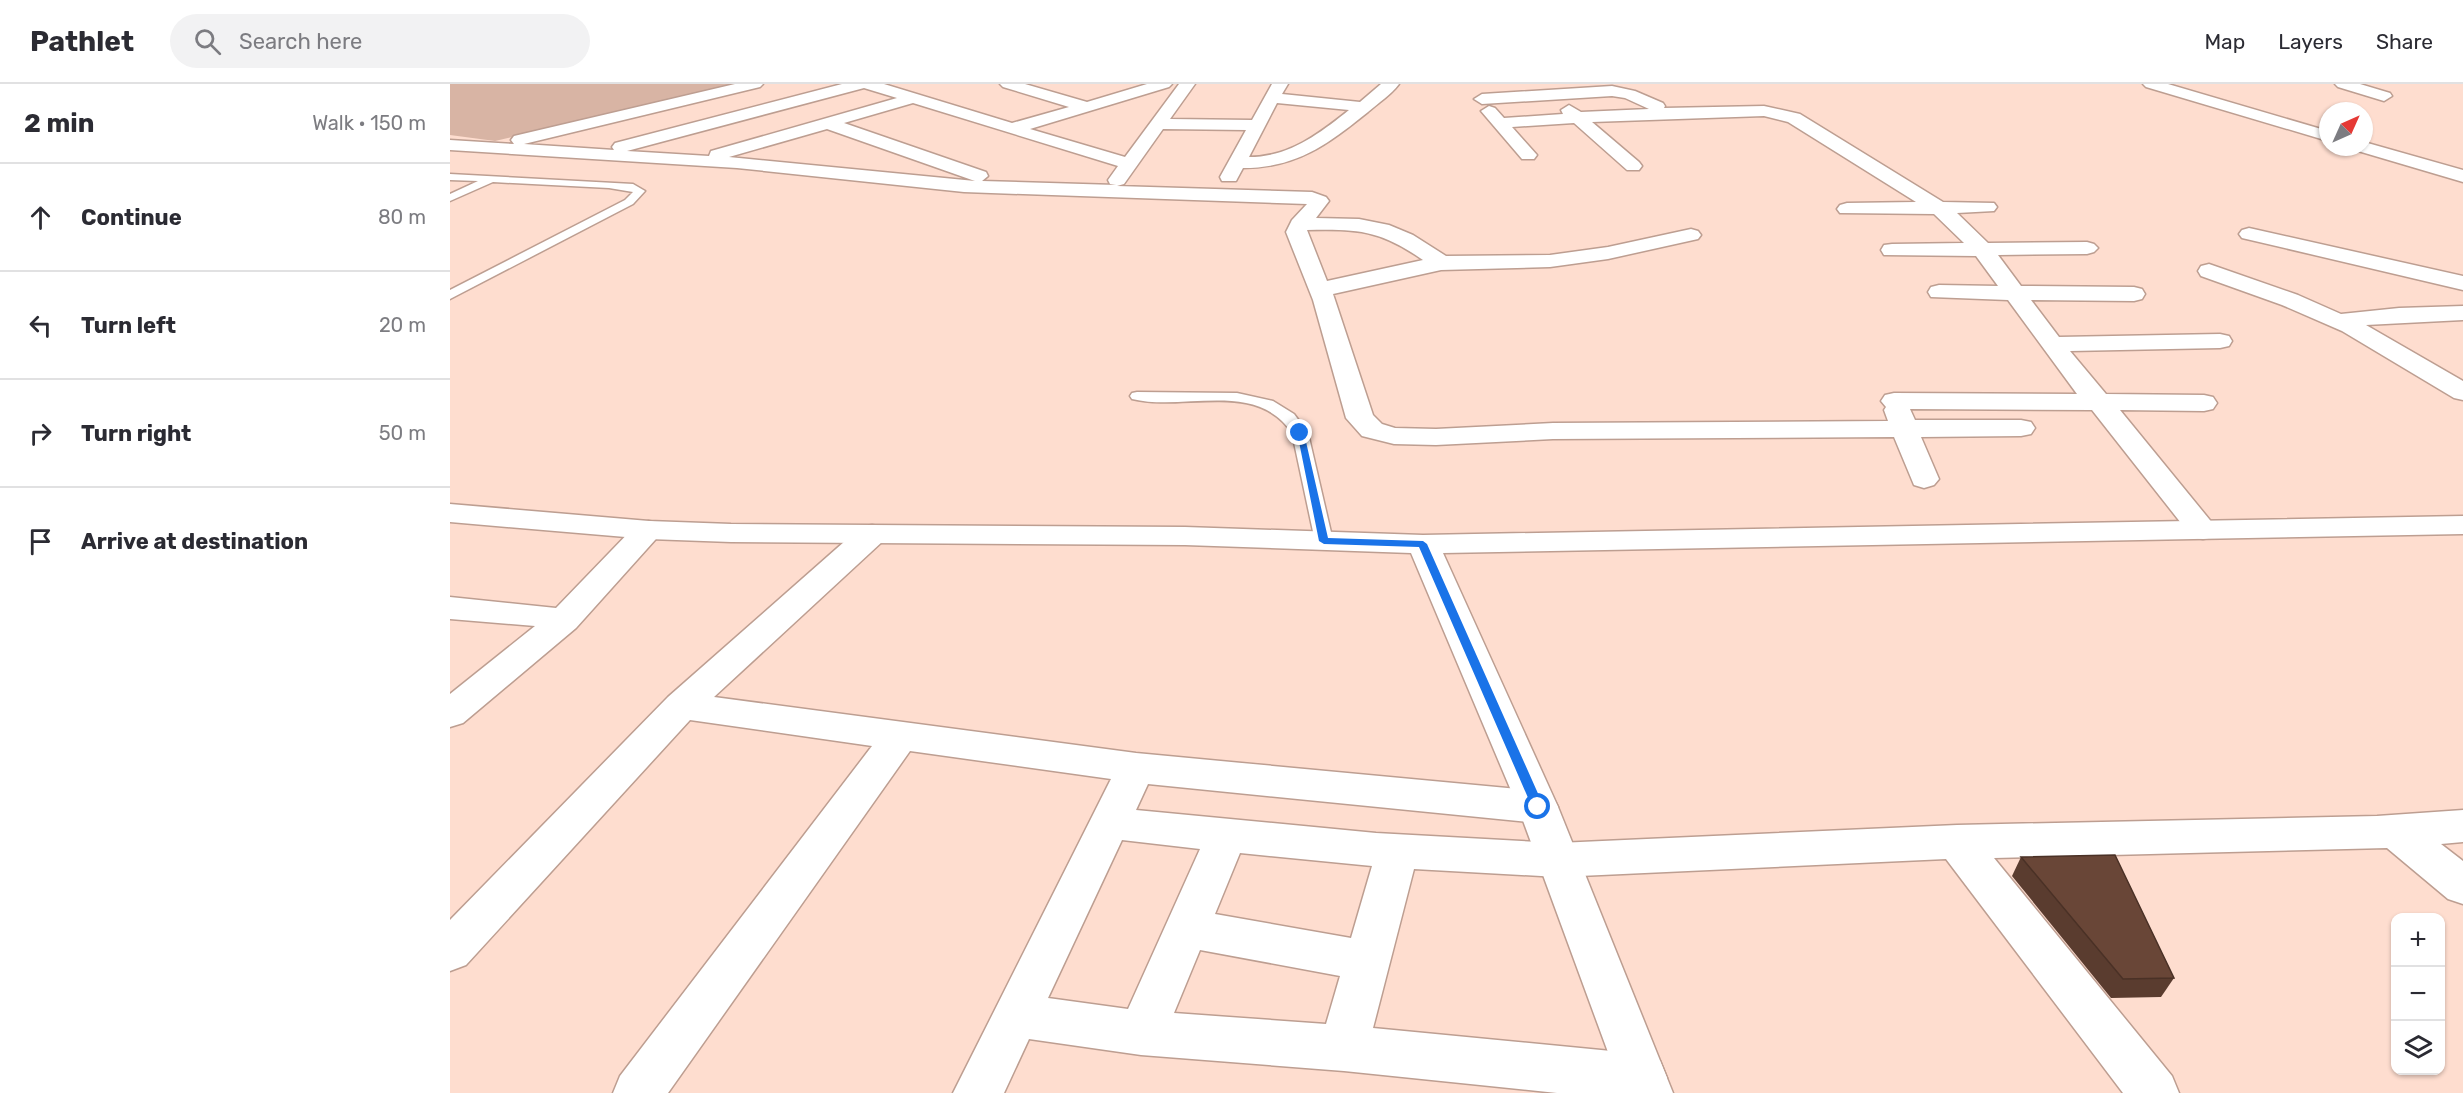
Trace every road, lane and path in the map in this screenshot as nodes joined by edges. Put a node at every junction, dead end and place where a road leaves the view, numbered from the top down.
1 (755, 84) edge
2 (860, 84) edge
3 (868, 84) edge
4 (1008, 84) edge
5 (1160, 84) edge
6 (1186, 84) edge
7 (1391, 84) edge
8 (1473, 84) edge
9 (2151, 84) edge
10 (2343, 84) edge
11 (1276, 91) edge
12 (1553, 94) junction
13 (2384, 96) dead end
14 (914, 98) junction
15 (1482, 99) junction
16 (1084, 106) junction
17 (1364, 106) junction
18 (1677, 113) junction
19 (1575, 118) junction
20 (827, 123) junction
21 (1498, 123) junction
22 (1159, 124) junction
23 (1257, 126) junction
24 (1011, 129) junction
25 (2319, 133) edge
26 (450, 145) edge
27 (488, 148) junction
28 (2373, 150) edge
29 (592, 154) junction
30 (1527, 155) dead end
31 (696, 161) junction
32 (1237, 162) junction
33 (1130, 164) junction
34 (1633, 166) dead end
35 (2463, 176) edge
36 (450, 177) edge
37 (491, 179) junction
38 (1015, 187) junction
39 (1108, 192) junction
40 (1220, 195) junction
41 (450, 198) edge
42 (1987, 207) dead end
43 (1847, 209) dead end
44 (1941, 209) junction
45 (1299, 224) junction
46 (2249, 234) dead end
47 (1691, 235) dead end
48 (2087, 248) dead end
49 (1982, 249) junction
50 (1892, 250) dead end
51 (1441, 263) junction
52 (2209, 271) dead end
53 (2463, 283) edge
54 (1319, 290) junction
55 (1939, 292) dead end
56 (2013, 292) junction
57 (2134, 294) dead end
58 (450, 295) edge
59 (2463, 313) edge
60 (2339, 321) junction
61 (2220, 341) dead end
62 (2051, 344) junction
63 (2463, 373) edge
64 (2436, 376) junction
65 (2463, 392) edge
66 (1137, 396) dead end
67 (2099, 402) junction
68 (2204, 403) dead end
69 (2021, 428) dead end
70 (1905, 430) junction
71 (1924, 479) dead end
72 (450, 513) edge
73 (2463, 525) edge
74 (649, 530) junction
75 (2204, 530) junction
76 (872, 534) junction
77 (1324, 541) junction
78 (1423, 544) junction
79 (450, 608) edge
80 (564, 620) junction
81 (681, 706) junction
82 (450, 714) edge
83 (900, 736) junction
84 (1136, 768) junction
85 (1538, 807) junction
86 (1109, 823) junction
87 (2463, 826) edge
88 (2396, 831) junction
89 (1227, 835) junction
90 (1957, 842) junction
91 (1397, 851) junction
92 (1558, 860) junction
93 (2463, 886) edge
94 (1186, 928) junction
95 (450, 951) edge
96 (1367, 961) junction
97 (1016, 1015) junction
98 (1141, 1033) junction
99 (1344, 1048) junction
100 (1645, 1086) edge
101 (638, 1093) edge
102 (978, 1093) edge
103 (2154, 1093) edge

1 - 27 street
2 - 29 street
3 - 14 street
4 - 16 street
5 - 16 street
6 - 22 street
7 - 17 street
8 - 15 street
9 - 25 street
10 - 13 street
11 - 17 street
11 - 23 street
12 - 15 street
12 - 18 street
12 - 19 street
14 - 20 street
14 - 24 street
15 - 21 street
16 - 24 street
17 - 32 street
18 - 19 street
18 - 44 street
19 - 21 street
19 - 34 street
20 - 31 street
20 - 38 street
21 - 30 street
22 - 23 street
22 - 33 street
23 - 32 street
24 - 33 street
26 - 27 street
27 - 29 street
28 - 35 street
29 - 31 street
31 - 38 street
32 - 40 street
33 - 39 street
36 - 37 lane
37 - 41 lane
37 - 58 lane
38 - 39 street
39 - 40 street
40 - 45 street
42 - 44 street
43 - 44 street
44 - 49 street
45 - 51 street
45 - 54 street
46 - 53 street
47 - 51 street
48 - 49 street
49 - 50 street
49 - 56 street
51 - 54 street
52 - 60 street
54 - 70 street
55 - 56 street
56 - 57 street
56 - 62 street
59 - 60 street
60 - 64 street
61 - 62 street
62 - 67 street
63 - 64 street
64 - 65 street
66 - 77 lane
67 - 68 street
67 - 70 street
67 - 75 street
69 - 70 street
70 - 71 street
72 - 74 street
73 - 75 street
74 - 76 street
74 - 80 street
75 - 78 street
76 - 77 street
76 - 81 street
77 - 78 street
78 - 85 street
79 - 80 street
80 - 82 street
81 - 83 street
81 - 95 street
83 - 84 street
83 - 101 street
84 - 85 street
84 - 86 street
85 - 92 street
86 - 89 street
86 - 97 street
87 - 88 street
88 - 90 street
88 - 93 street
89 - 91 street
89 - 94 street
90 - 92 street
90 - 103 street
91 - 92 street
91 - 96 street
92 - 100 street
94 - 96 street
94 - 98 street
96 - 99 street
97 - 98 street
97 - 102 street
98 - 99 street
99 - 100 street

